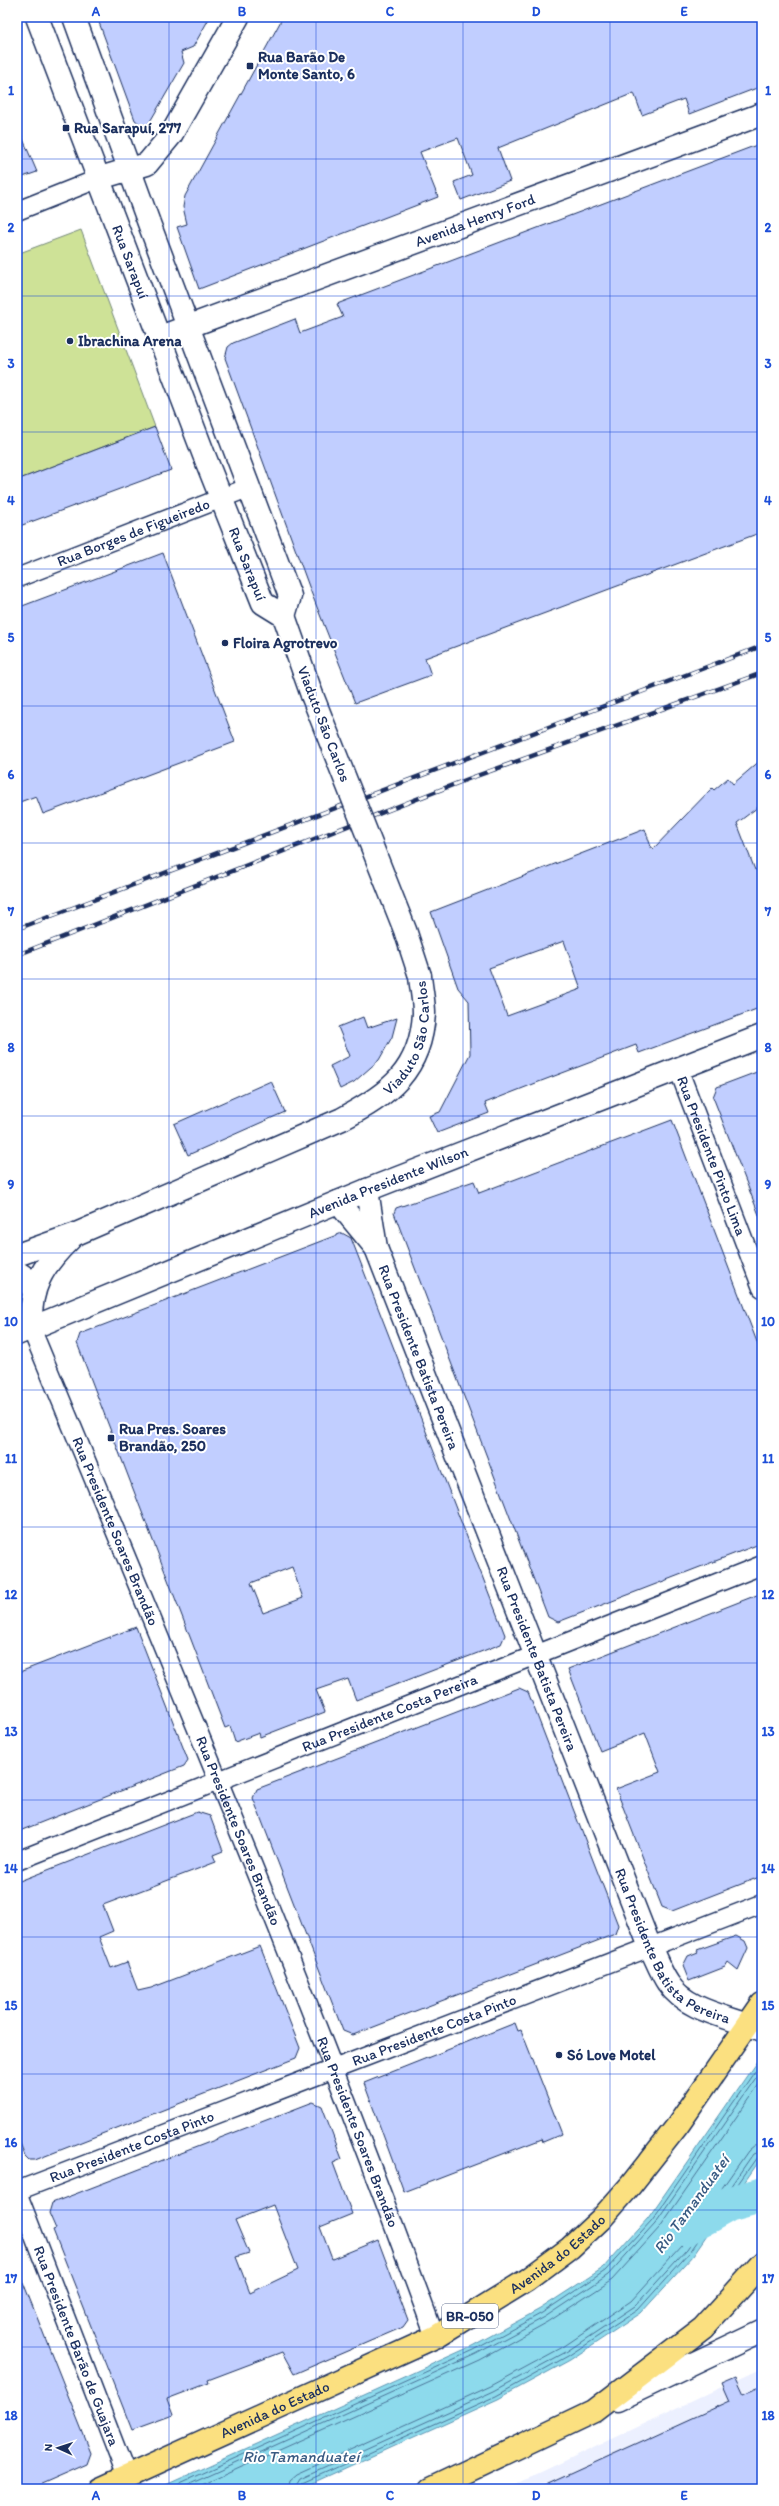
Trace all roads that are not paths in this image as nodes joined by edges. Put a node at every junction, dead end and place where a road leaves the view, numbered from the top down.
1 (37, 17) edge
2 (74, 17) edge
3 (238, 17) edge
4 (762, 114) edge
5 (129, 170) junction
6 (100, 178) junction
7 (17, 211) edge
8 (188, 328) junction
9 (160, 337) junction
10 (250, 487) junction
11 (221, 499) junction
12 (17, 578) edge
13 (284, 616) junction
14 (762, 1036) edge
15 (678, 1068) junction
16 (367, 1190) junction
17 (338, 1202) junction
18 (76, 1234) junction
19 (376, 1248) junction
20 (17, 1255) edge
21 (17, 1272) edge
22 (762, 1288) edge
23 (34, 1292) junction
24 (24, 1331) edge
25 (762, 1565) edge
26 (535, 1655) junction
27 (219, 1782) junction
28 (17, 1861) edge
29 (762, 1904) edge
30 (650, 1947) junction
31 (762, 2004) edge
32 (757, 2028) edge
33 (335, 2069) junction
34 (17, 2191) edge
35 (762, 2263) edge
36 (762, 2331) edge
37 (435, 2337) junction
38 (594, 2411) junction
39 (127, 2477) junction
40 (100, 2489) edge
41 (430, 2489) edge

1 - 6 main road, Rua Sarapuí
2 - 5 main road, Rua Sarapuí
3 - 5 main road
4 - 8 main road, Avenida Henry Ford
5 - 6 main road
5 - 8 main road, Rua Sarapuí
6 - 7 street
6 - 9 main road, Rua Sarapuí
8 - 9 main road, Avenida Henry Ford
8 - 10 main road, Rua Sarapuí
9 - 11 main road, Rua Sarapuí
10 - 11 street, Rua Borges de Figueiredo
10 - 13 main road, Rua Sarapuí
11 - 12 street, Rua Borges de Figueiredo
11 - 13 main road, Rua Sarapuí
13 - 18 main road, Viaduto São Carlos, bridge
14 - 15 main road, Avenida Presidente Wilson
15 - 16 main road, Avenida Presidente Wilson
15 - 22 street, Rua Presidente Pinto Lima
16 - 17 main road, Avenida Presidente Wilson
16 - 19 main road, Rua Presidente Batista Pereira
17 - 19 main road, Rua Presidente Batista Pereira
17 - 24 main road, Avenida Presidente Wilson
18 - 20 main road
18 - 23 main road
19 - 26 main road, Rua Presidente Batista Pereira
21 - 23 main road
23 - 24 main road
24 - 27 street, Rua Presidente Soares Brandão
25 - 26 street, Rua Presidente Costa Pereira
26 - 27 street, Rua Presidente Costa Pereira
26 - 30 main road, Rua Presidente Batista Pereira
27 - 28 street, Rua Presidente Costa Pereira
27 - 33 street, Rua Presidente Soares Brandão
29 - 30 street, Rua Presidente Costa Pinto
30 - 32 main road, Rua Presidente Batista Pereira
30 - 33 street, Rua Presidente Costa Pinto
31 - 32 highway, Avenida do Estado / BR-050
32 - 37 highway, Avenida do Estado / BR-050
33 - 34 street, Rua Presidente Costa Pinto
33 - 37 street, Rua Presidente Soares Brandão
34 - 39 street, Rua Presidente Barão de Guajara
35 - 38 highway
36 - 38 main road
37 - 39 highway, Avenida do Estado / BR-050
38 - 41 highway
39 - 40 highway, Avenida do Estado / BR-050

